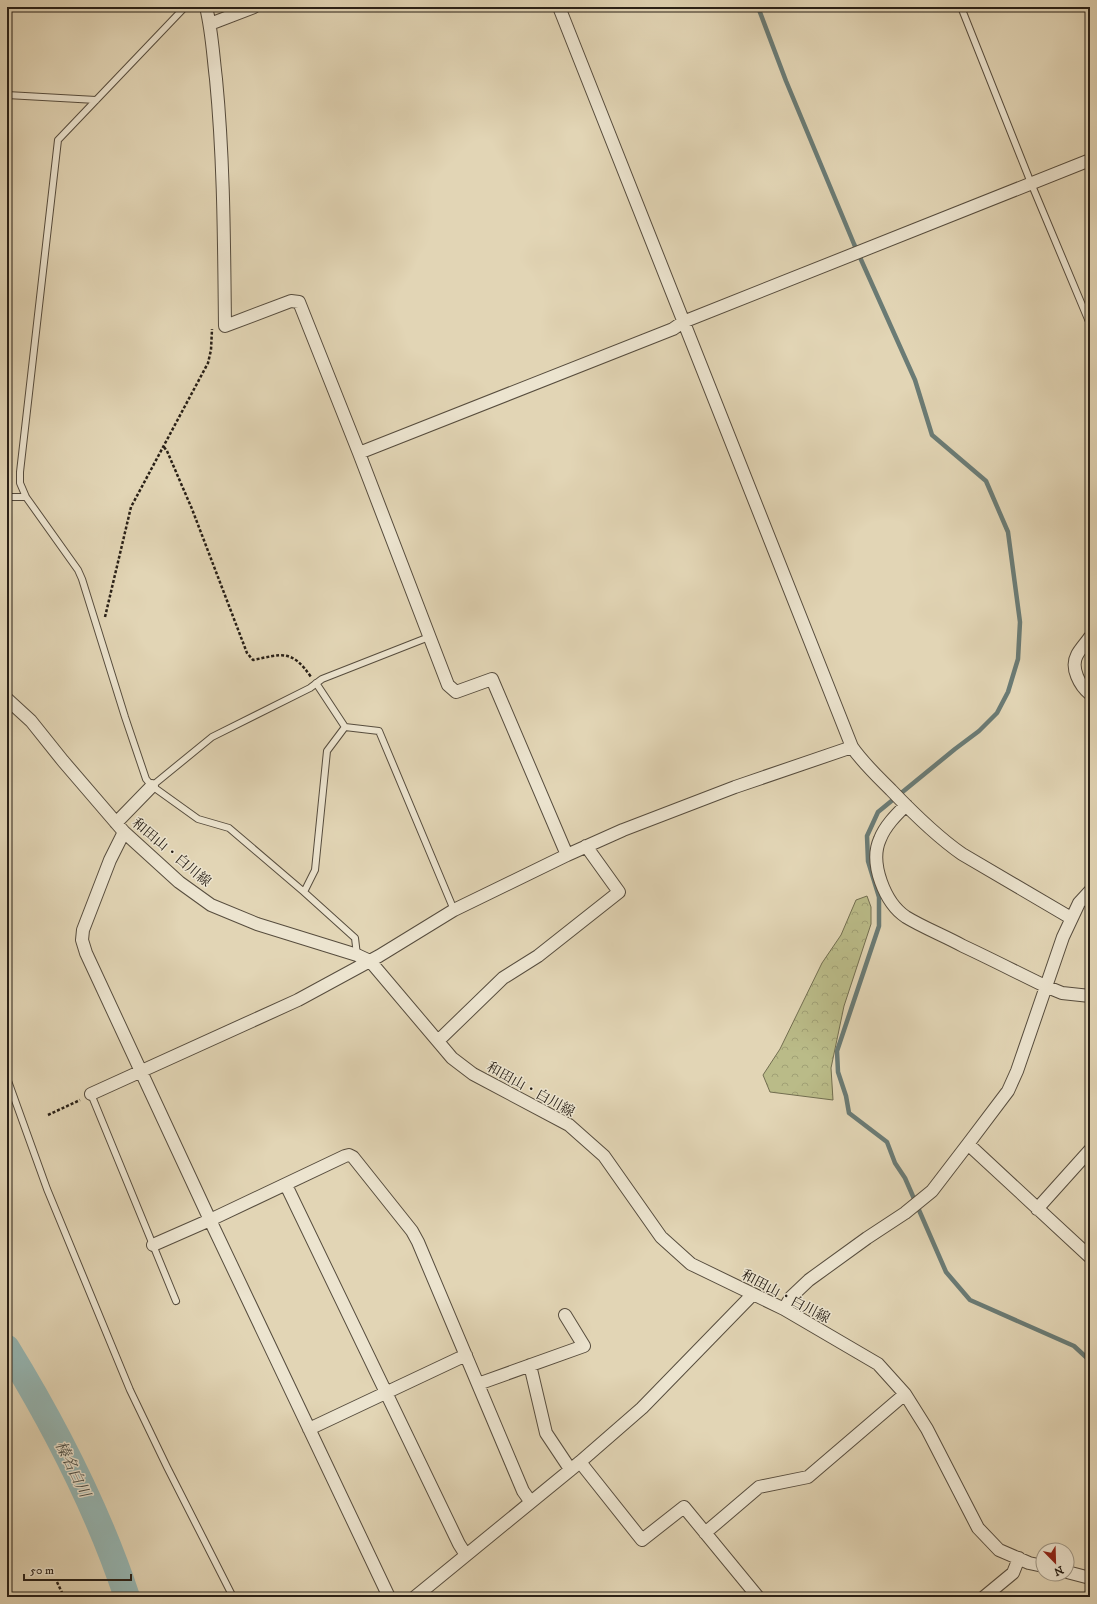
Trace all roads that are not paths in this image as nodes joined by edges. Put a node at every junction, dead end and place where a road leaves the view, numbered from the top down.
1 (185, 7) edge
2 (206, 7) edge
3 (254, 7) edge
4 (559, 7) edge
5 (961, 7) edge
6 (210, 24) junction
7 (7, 95) edge
8 (96, 100) junction
9 (1090, 160) edge
10 (1031, 183) junction
11 (683, 322) junction
12 (1090, 324) edge
13 (359, 453) junction
14 (7, 497) edge
15 (26, 497) junction
16 (429, 637) junction
17 (1090, 637) edge
18 (316, 683) junction
19 (1090, 694) edge
20 (7, 699) edge
21 (345, 728) junction
22 (852, 747) junction
23 (152, 786) junction
24 (905, 804) junction
25 (120, 827) junction
26 (586, 846) junction
27 (567, 855) junction
28 (1090, 891) edge
29 (304, 892) junction
30 (454, 910) junction
31 (1071, 918) junction
32 (357, 955) junction
33 (370, 961) junction
34 (1045, 986) junction
35 (1090, 996) edge
36 (438, 1041) junction
37 (140, 1072) junction
38 (7, 1078) edge
39 (91, 1094) joint
40 (968, 1144) junction
41 (1090, 1150) edge
42 (286, 1185) junction
43 (1037, 1209) junction
44 (210, 1220) junction
45 (153, 1245) junction
46 (1090, 1257) edge
47 (753, 1294) junction
48 (176, 1301) dead end
49 (784, 1309) junction
50 (565, 1315) dead end
51 (466, 1355) junction
52 (530, 1365) junction
53 (478, 1384) junction
54 (386, 1393) junction
55 (905, 1394) junction
56 (309, 1429) junction
57 (575, 1465) junction
58 (530, 1502) junction
59 (705, 1533) junction
60 (466, 1555) junction
61 (1019, 1558) junction
62 (1035, 1564) edge
63 (1075, 1574) edge
64 (1090, 1578) edge
65 (233, 1597) edge
66 (389, 1597) edge
67 (415, 1597) edge
68 (758, 1597) edge
69 (984, 1597) edge

1 - 8 lane
2 - 6 street
3 - 6 street
4 - 11 street
5 - 10 lane
6 - 13 street
7 - 8 lane
8 - 15 lane
9 - 10 street
10 - 11 street
10 - 12 lane
11 - 13 street
11 - 22 street
13 - 16 street
14 - 15 lane
15 - 23 lane
16 - 18 lane
16 - 27 street
17 - 19 street
18 - 21 lane
18 - 23 lane
20 - 25 street, 和田山・白川線
21 - 29 lane
21 - 30 lane
22 - 24 street
22 - 26 street
23 - 25 street
23 - 29 lane
24 - 31 street
24 - 34 street
25 - 32 street, 和田山・白川線
25 - 37 street
26 - 27 street
26 - 36 street
27 - 30 street
28 - 31 street
29 - 32 lane
30 - 33 street
31 - 34 street
32 - 33 street, 和田山・白川線
33 - 36 street, 和田山・白川線
33 - 37 street
34 - 35 street
34 - 40 street
36 - 47 street, 和田山・白川線
37 - 39 street
37 - 44 street
38 - 65 lane
39 - 45 lane
40 - 43 street
40 - 49 street
41 - 43 street
42 - 44 street
42 - 51 street
42 - 54 street
43 - 46 street
44 - 45 street
44 - 56 street
45 - 48 lane
47 - 49 street, 和田山・白川線
47 - 57 street
49 - 55 street, 和田山・白川線
50 - 52 street
51 - 53 street
51 - 54 street
52 - 53 street
52 - 57 street
53 - 58 street
54 - 56 street
54 - 60 street
55 - 59 street
55 - 61 street, 和田山・白川線
56 - 66 street
57 - 58 street
57 - 59 street
58 - 60 street
59 - 68 street
60 - 67 street
61 - 62 street, 和田山・白川線
61 - 69 street
63 - 64 street

